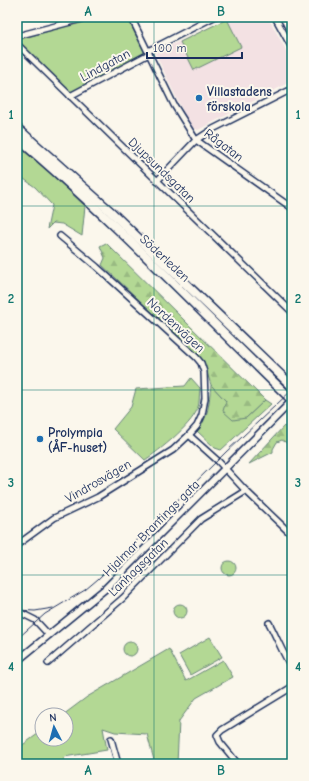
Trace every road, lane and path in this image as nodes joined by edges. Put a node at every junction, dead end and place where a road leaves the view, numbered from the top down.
1 (90, 17) edge
2 (131, 17) edge
3 (214, 17) edge
4 (274, 17) edge
5 (17, 36) edge
6 (17, 44) edge
7 (292, 48) edge
8 (148, 53) junction
9 (292, 89) edge
10 (70, 96) junction
11 (17, 128) edge
12 (17, 138) edge
13 (196, 140) junction
14 (157, 181) junction
15 (292, 208) edge
16 (60, 236) dead end
17 (292, 312) edge
18 (292, 386) edge
19 (292, 401) edge
20 (189, 435) junction
21 (225, 469) junction
22 (246, 491) junction
23 (292, 535) edge
24 (17, 545) edge
25 (17, 611) edge
26 (269, 623) dead end
27 (49, 635) junction
28 (17, 660) edge
29 (48, 663) dead end
30 (292, 668) edge
31 (292, 687) edge
32 (111, 739) dead end
33 (118, 764) edge
34 (238, 764) edge

1 - 5 street
2 - 8 street, Rågatan
3 - 8 street, Lindgatan
4 - 7 street
6 - 10 street, Djupsundsgatan
8 - 10 street, Lindgatan
8 - 13 street, Rågatan
9 - 13 street
10 - 14 street, Djupsundsgatan
11 - 18 highway, Söderleden
12 - 19 highway, Söderleden
13 - 14 street
13 - 15 street, Rågatan
14 - 17 street, Djupsundsgatan
16 - 20 street, Nordenvägen
19 - 21 street, Hjalmar Brantings gata
20 - 21 street
20 - 24 street, Vindrosvägen
21 - 22 street
21 - 27 street, Hjalmar Brantings gata
22 - 23 street
22 - 29 street, Lanhagsgatan
25 - 27 street
26 - 30 street
27 - 28 street, Hjalmar Brantings gata
31 - 34 street
32 - 33 street

